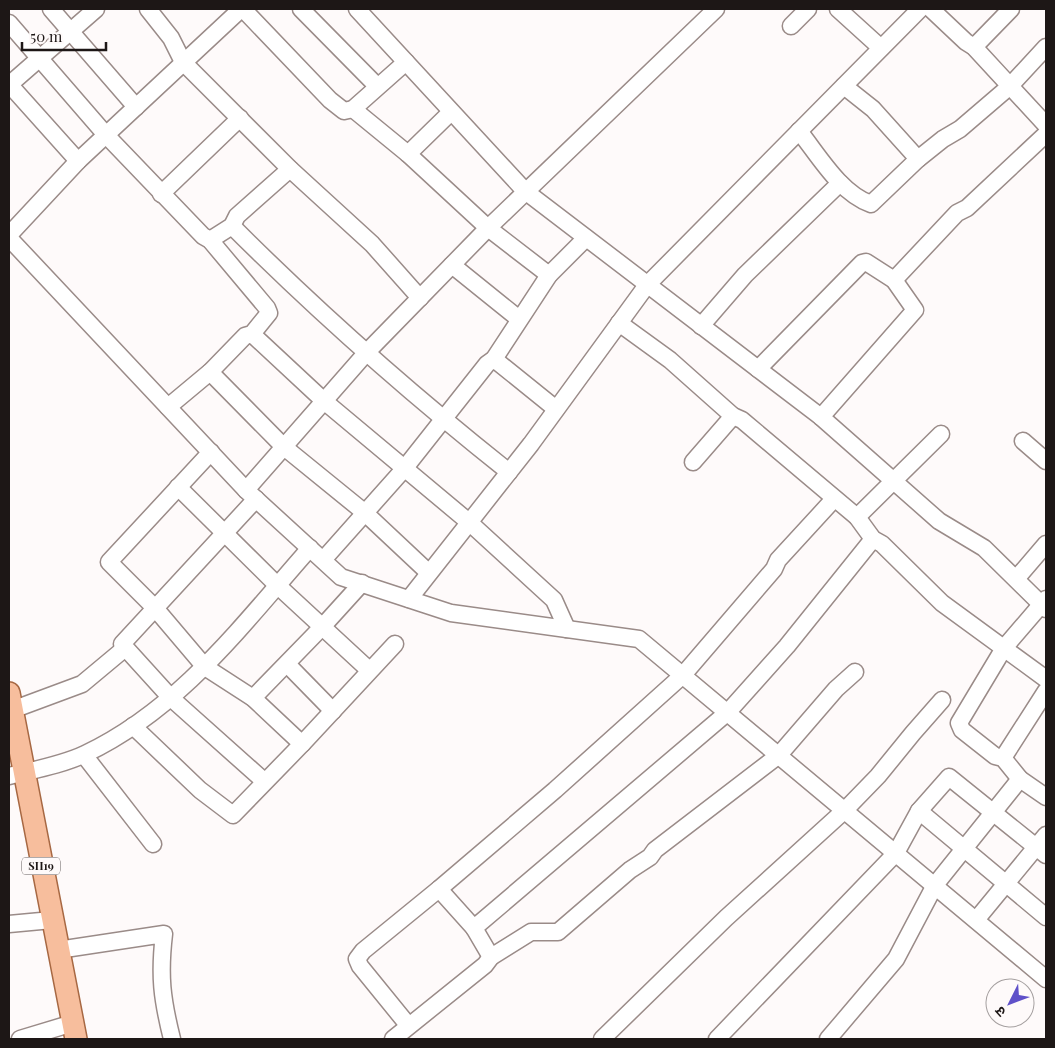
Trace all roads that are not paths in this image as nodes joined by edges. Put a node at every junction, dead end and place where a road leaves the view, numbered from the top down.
1 (51, 9) edge
2 (96, 9) edge
3 (148, 9) edge
4 (242, 9) edge
5 (301, 9) edge
6 (357, 9) edge
7 (716, 9) edge
8 (808, 9) edge
9 (838, 9) edge
10 (920, 9) edge
11 (931, 9) edge
12 (1011, 9) edge
13 (9, 23) edge
14 (791, 26) dead end
15 (70, 32) junction
16 (974, 47) junction
17 (1046, 47) edge
18 (881, 48) junction
19 (39, 58) junction
20 (183, 62) junction
21 (406, 62) junction
22 (9, 84) edge
23 (377, 86) junction
24 (844, 86) junction
25 (1009, 87) junction
26 (136, 107) junction
27 (353, 109) junction
28 (451, 112) junction
29 (240, 118) junction
30 (1046, 125) edge
31 (799, 131) junction
32 (1046, 134) edge
33 (106, 135) junction
34 (408, 154) junction
35 (918, 159) junction
36 (78, 161) junction
37 (290, 169) junction
38 (840, 182) junction
39 (525, 191) junction
40 (161, 194) junction
41 (232, 226) junction
42 (488, 228) junction
43 (9, 237) edge
44 (586, 238) junction
45 (210, 240) junction
46 (452, 266) junction
47 (549, 275) junction
48 (894, 280) junction
49 (647, 285) junction
50 (420, 298) junction
51 (519, 319) junction
52 (619, 323) junction
53 (701, 326) junction
54 (252, 334) junction
55 (367, 352) junction
56 (494, 359) junction
57 (758, 369) junction
58 (210, 372) junction
59 (324, 401) junction
60 (168, 407) junction
61 (556, 409) junction
62 (733, 416) junction
63 (821, 417) junction
64 (444, 421) junction
65 (941, 434) dead end
66 (1023, 441) dead end
67 (284, 447) junction
68 (210, 452) junction
69 (1046, 461) edge
70 (692, 462) dead end
71 (404, 469) junction
72 (509, 472) junction
73 (894, 481) junction
74 (178, 487) junction
75 (251, 494) junction
76 (834, 499) junction
77 (364, 512) junction
78 (857, 517) junction
79 (469, 523) junction
80 (224, 532) junction
81 (873, 540) junction
82 (1046, 544) edge
83 (310, 548) junction
84 (323, 560) junction
85 (430, 573) junction
86 (1016, 579) junction
87 (362, 583) junction
88 (277, 585) junction
89 (409, 599) junction
90 (1045, 604) edge
91 (155, 608) junction
92 (323, 626) junction
93 (567, 629) junction
94 (395, 644) dead end
95 (1004, 648) junction
96 (124, 649) junction
97 (287, 664) junction
98 (205, 667) junction
99 (369, 670) junction
100 (856, 672) dead end
101 (683, 675) junction
102 (1046, 679) edge
103 (1046, 691) edge
104 (171, 698) junction
105 (253, 698) junction
106 (942, 700) dead end
107 (10, 701) edge
108 (334, 711) junction
109 (728, 712) junction
110 (133, 726) junction
111 (302, 744) junction
112 (84, 755) junction
113 (779, 755) junction
114 (1003, 758) junction
115 (16, 774) edge
116 (1020, 779) junction
117 (264, 781) junction
118 (1046, 796) edge
119 (845, 810) junction
120 (919, 811) junction
121 (994, 811) junction
122 (153, 844) dead end
123 (1043, 845) edge
124 (964, 848) junction
125 (896, 853) junction
126 (1006, 884) junction
127 (935, 885) junction
128 (439, 889) junction
129 (1046, 917) edge
130 (52, 920) junction
131 (976, 920) junction
132 (9, 924) edge
133 (474, 928) junction
134 (58, 950) junction
135 (491, 957) junction
136 (1046, 979) edge
137 (408, 1025) junction
138 (75, 1031) edge
139 (20, 1039) edge
140 (172, 1039) edge
141 (393, 1039) edge
142 (602, 1039) edge
143 (718, 1039) edge
144 (828, 1039) edge

1 - 15 street
2 - 15 street
3 - 20 street
4 - 20 street
4 - 27 street
5 - 23 street
6 - 21 street
7 - 39 street
8 - 14 street
9 - 18 street
10 - 18 street
11 - 16 street
12 - 16 street
13 - 19 street
15 - 19 street
15 - 26 street
16 - 25 street
17 - 25 street
18 - 24 street
19 - 22 street
19 - 33 street
20 - 26 street
20 - 29 street
21 - 23 street
21 - 28 street
22 - 36 street
23 - 27 street
24 - 31 street
24 - 35 street
25 - 30 street
25 - 35 street
26 - 33 street
27 - 34 street
28 - 34 street
28 - 39 street
29 - 37 street
29 - 40 street
31 - 38 street
31 - 49 street
32 - 48 street
33 - 36 street
33 - 40 street
34 - 42 street
35 - 38 street
36 - 43 street
37 - 41 street
37 - 50 street
38 - 53 street
39 - 42 street
39 - 44 street
40 - 45 street
41 - 45 street
41 - 55 street
42 - 46 street
42 - 47 street
43 - 60 street
44 - 47 street
44 - 49 street
45 - 54 street
46 - 50 street
46 - 51 street
47 - 51 street
48 - 57 street
48 - 63 street
49 - 52 street
49 - 53 street
50 - 55 street
51 - 56 street
52 - 61 street
52 - 62 street
53 - 57 street
54 - 58 street
54 - 59 street
55 - 59 street
55 - 64 street
56 - 61 street
56 - 64 street
57 - 63 street
58 - 60 street
58 - 67 street
59 - 67 street
59 - 71 street
60 - 68 street
61 - 72 street
62 - 70 street
62 - 76 street
63 - 73 street
64 - 71 street
64 - 72 street
65 - 73 street
66 - 69 street
67 - 75 street
67 - 77 street
68 - 74 street
68 - 75 street
71 - 77 street
71 - 79 street
72 - 79 street
73 - 78 street
73 - 86 street
74 - 80 street
74 - 91 street
75 - 80 street
75 - 83 street
76 - 78 street
76 - 101 street
77 - 84 street
77 - 85 street
78 - 81 street
79 - 85 street
79 - 93 street
80 - 88 street
80 - 91 street
81 - 95 street
81 - 109 street
82 - 86 street
83 - 84 street
83 - 88 street
84 - 87 street
85 - 89 street
86 - 90 street
87 - 89 street
87 - 92 street
88 - 92 street
88 - 98 street
89 - 93 street
90 - 95 street
91 - 96 street
91 - 98 street
92 - 97 street
92 - 99 street
93 - 101 street
94 - 99 street
95 - 102 street
95 - 114 street
96 - 104 street
96 - 107 street
97 - 105 street
97 - 108 street
98 - 104 street
98 - 105 street
99 - 108 street
100 - 113 street
101 - 109 street
101 - 128 street
103 - 114 street
104 - 110 street
104 - 117 street
105 - 111 street
106 - 119 street
107 - 115 main road, SH19
108 - 111 street
109 - 113 street
109 - 133 street
110 - 112 street
110 - 117 street
111 - 117 street
112 - 115 street
112 - 122 street
113 - 119 street
113 - 135 street
114 - 116 street
115 - 130 main road, SH19
116 - 118 street
116 - 121 street
119 - 125 street
119 - 142 street
120 - 121 street
120 - 124 street
120 - 125 street
121 - 123 street
121 - 124 street
123 - 126 street
124 - 126 street
124 - 127 street
125 - 127 street
125 - 143 street
126 - 129 street
126 - 131 street
127 - 131 street
127 - 144 street
128 - 133 street
128 - 137 street
130 - 132 street
130 - 134 main road, SH19
131 - 136 street
133 - 135 street
134 - 138 main road, SH19
134 - 140 street
135 - 137 street
137 - 141 street
138 - 139 street

